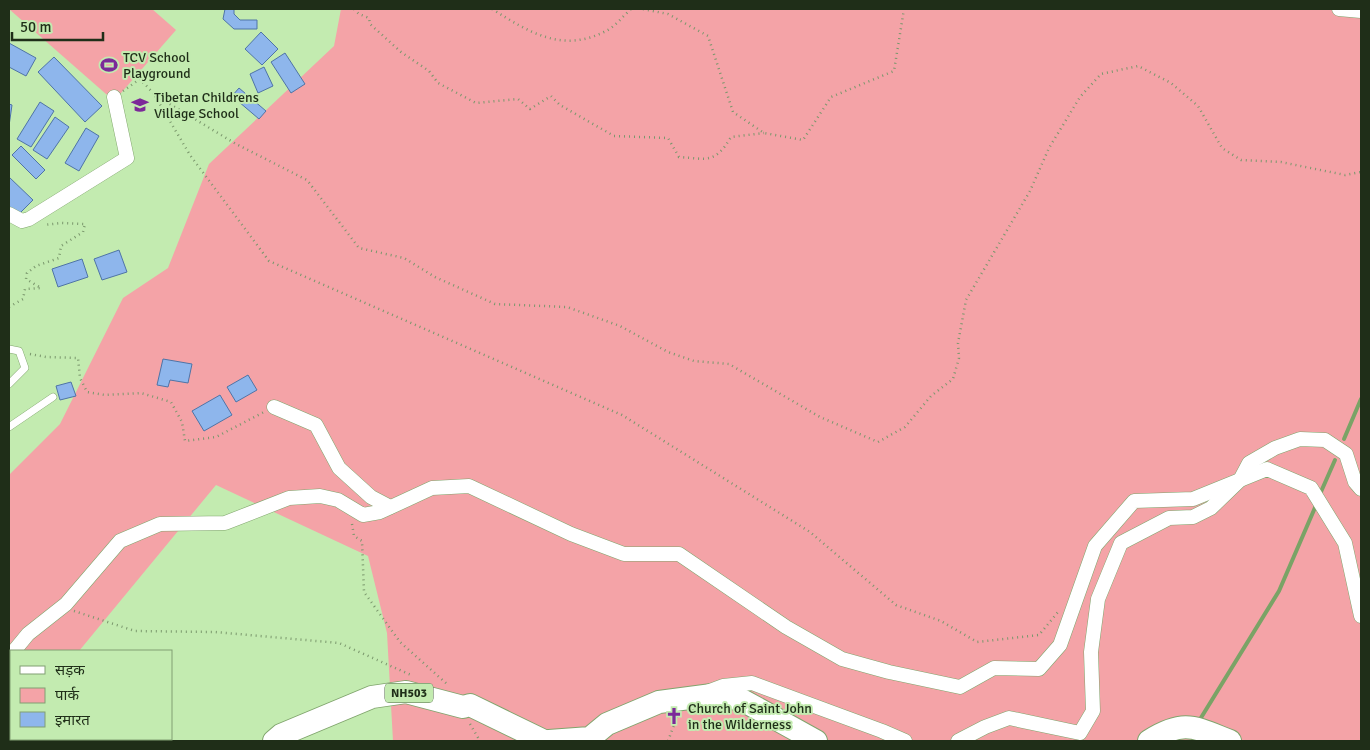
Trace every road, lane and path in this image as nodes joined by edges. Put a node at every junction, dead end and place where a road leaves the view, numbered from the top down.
1 (354, 9) edge
2 (492, 9) edge
3 (630, 9) edge
4 (643, 9) edge
5 (904, 9) edge
6 (1339, 9) edge
7 (1361, 11) edge
8 (155, 95) junction
9 (114, 96) joint
10 (764, 134) junction
11 (1361, 172) edge
12 (9, 214) edge
13 (29, 219) junction
14 (9, 307) edge
15 (9, 349) edge
16 (19, 351) junction
17 (9, 384) edge
18 (53, 397) dead end
19 (274, 407) joint
20 (9, 427) edge
21 (1240, 480) junction
22 (1361, 489) edge
23 (390, 507) junction
24 (363, 515) junction
25 (1080, 588) junction
26 (66, 604) junction
27 (1361, 616) edge
28 (15, 650) edge
29 (418, 678) dead end
30 (449, 686) dead end
31 (686, 700) junction
32 (1208, 735) edge
33 (274, 741) edge
34 (544, 741) edge
35 (550, 741) edge
36 (668, 741) edge
37 (816, 741) edge
38 (905, 741) edge
39 (958, 741) edge
40 (1149, 741) edge

1 - 10 path
2 - 3 path
4 - 10 path
5 - 10 path
6 - 7 street
8 - 9 path
8 - 11 path
8 - 25 path
9 - 13 street
12 - 13 street
13 - 14 path
15 - 16 lane
16 - 17 lane
16 - 19 path
18 - 20 lane
19 - 23 street
21 - 22 street
21 - 25 street
21 - 27 street
21 - 39 street
23 - 24 street
23 - 25 street
24 - 26 street
24 - 30 path
26 - 28 street
26 - 29 path
31 - 35 main road
31 - 36 path
31 - 37 main road
31 - 38 street
32 - 40 main road
33 - 34 main road, NH503

